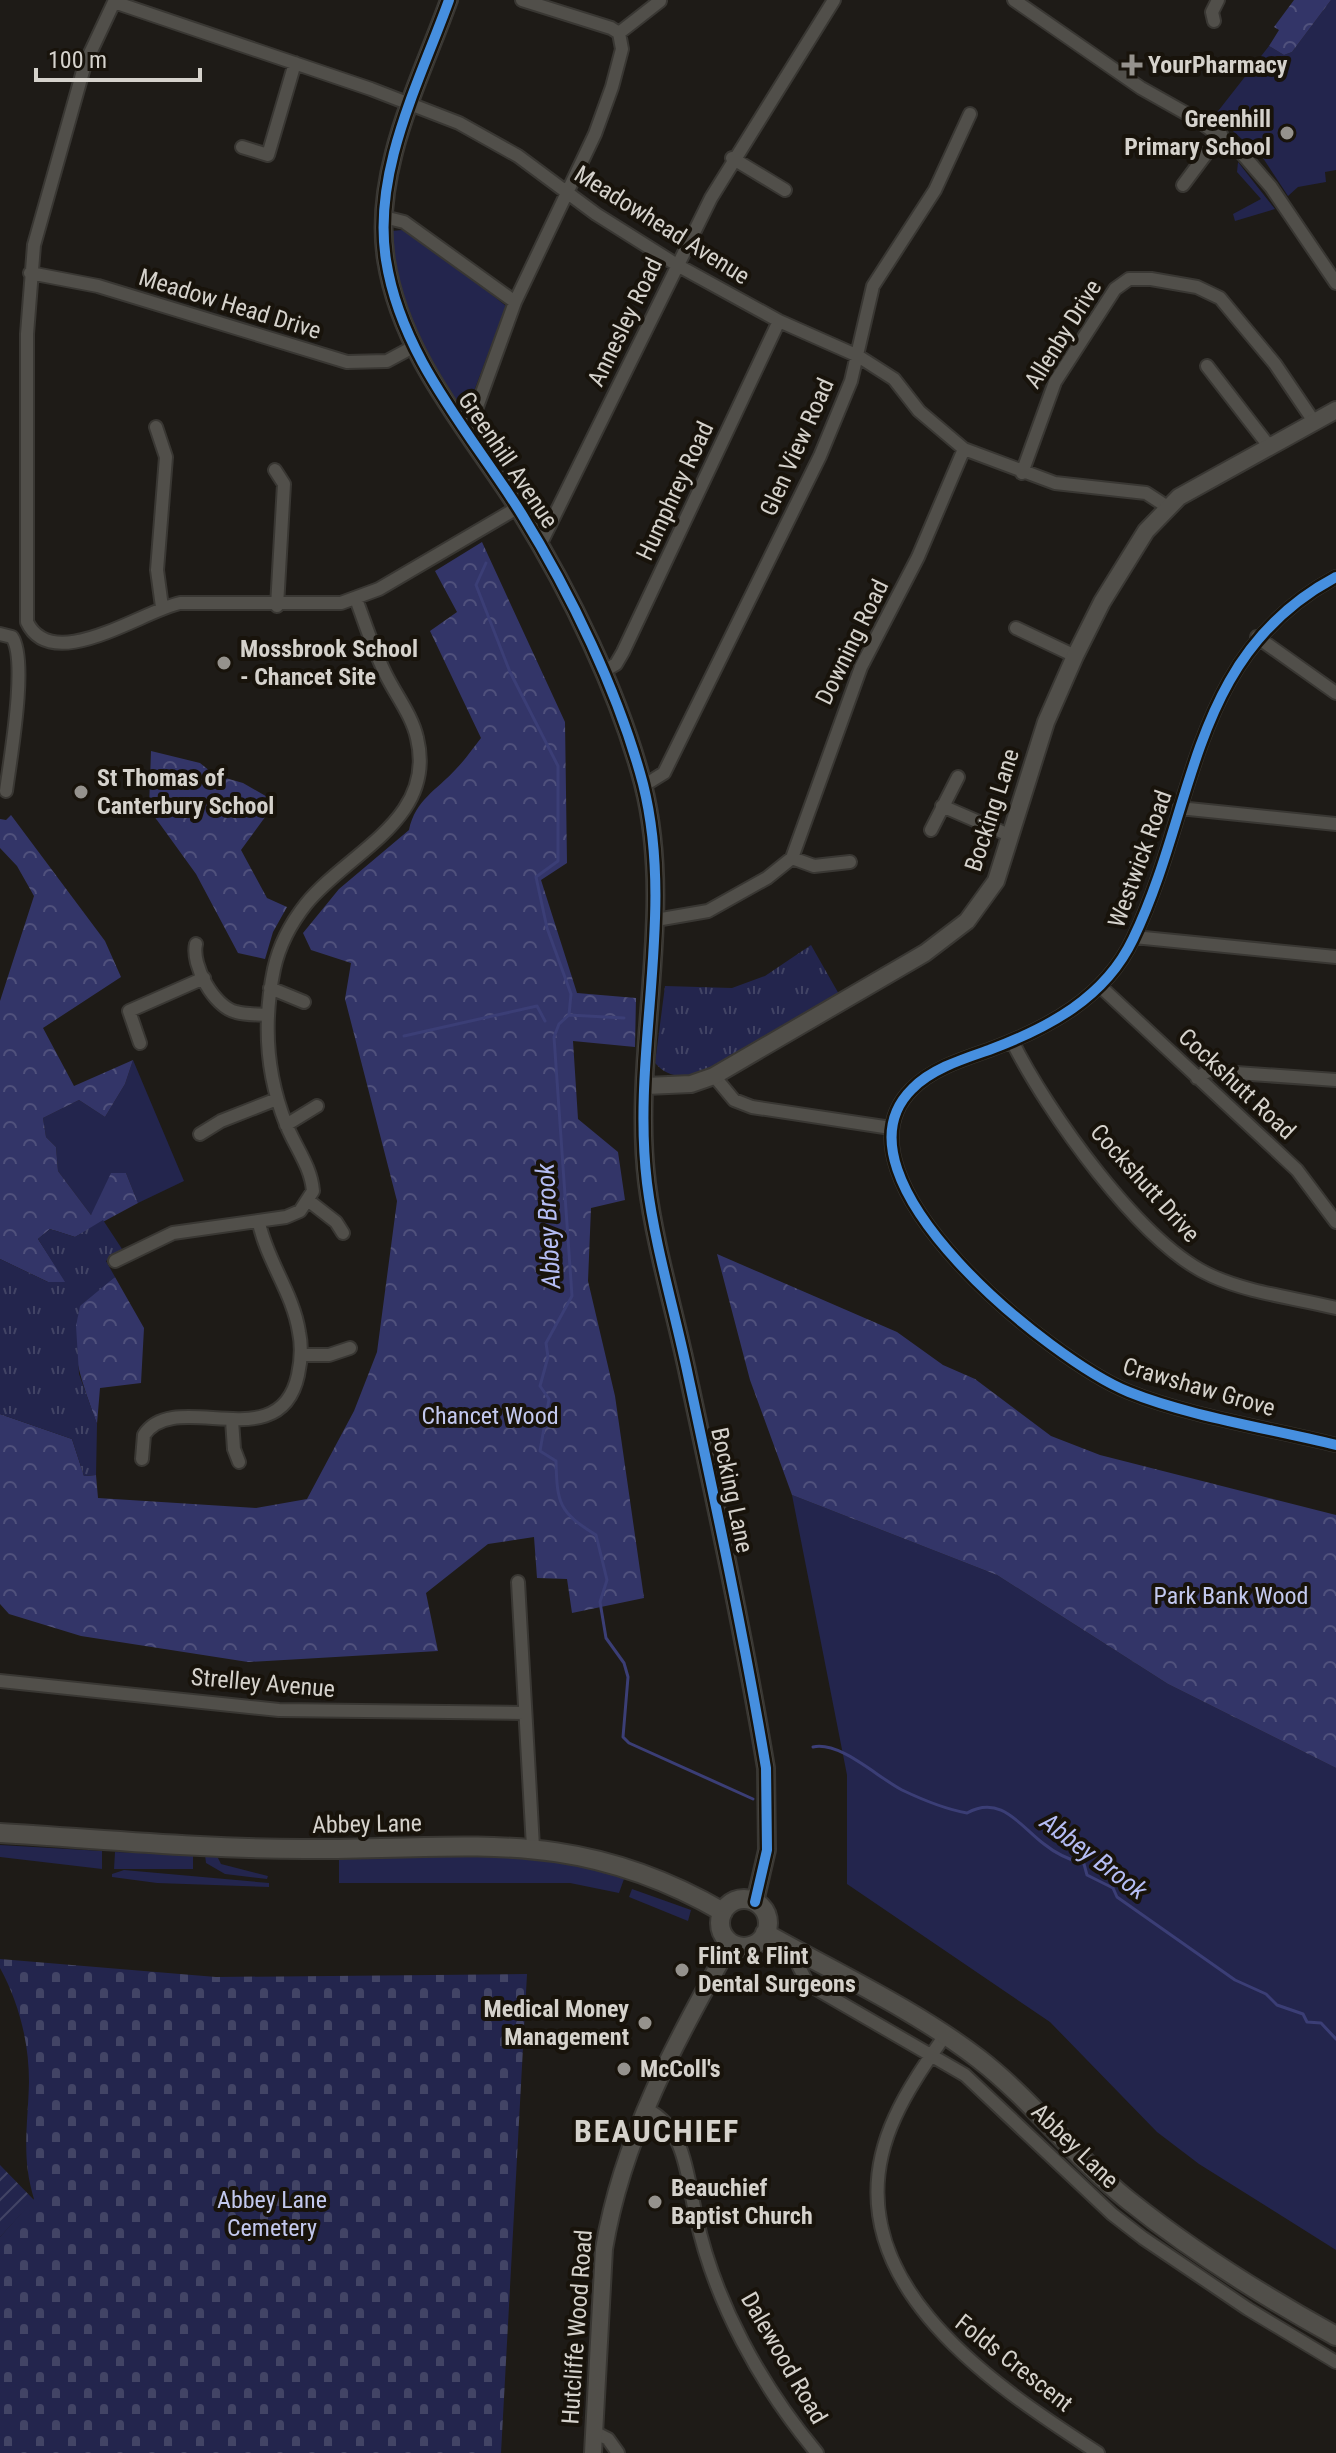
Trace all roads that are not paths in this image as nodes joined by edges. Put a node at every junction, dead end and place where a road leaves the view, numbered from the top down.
1 (449, 0) edge
2 (522, 0) edge
3 (834, 0) edge
4 (1014, 0) edge
5 (1218, 0) edge
6 (115, 1) edge
7 (660, 1) edge
8 (1214, 21) dead end
9 (619, 33) junction
10 (295, 63) junction
11 (411, 103) junction
12 (970, 114) dead end
13 (1221, 134) junction
14 (242, 147) dead end
15 (732, 158) junction
16 (1183, 185) dead end
17 (785, 190) dead end
18 (568, 194) junction
19 (384, 217) junction
20 (677, 265) junction
21 (30, 273) junction
22 (1336, 283) edge
23 (515, 302) junction
24 (779, 321) junction
25 (415, 346) junction
26 (858, 356) junction
27 (1207, 366) dead end
28 (1336, 410) edge
29 (1315, 423) junction
30 (156, 427) dead end
31 (463, 429) junction
32 (1269, 446) junction
33 (964, 449) junction
34 (275, 470) dead end
35 (1022, 473) junction
36 (1166, 506) junction
37 (517, 508) junction
38 (540, 545) junction
39 (1336, 577) edge
40 (356, 599) junction
41 (277, 606) junction
42 (162, 607) junction
43 (1016, 628) dead end
44 (0, 634) edge
45 (1257, 637) junction
46 (1075, 656) junction
47 (602, 672) junction
48 (1336, 693) edge
49 (958, 777) dead end
50 (643, 786) junction
51 (6, 791) dead end
52 (942, 806) junction
53 (1179, 808) junction
54 (1336, 824) edge
55 (931, 830) dead end
56 (1009, 835) junction
57 (792, 858) junction
58 (850, 862) dead end
59 (656, 920) junction
60 (1134, 937) junction
61 (196, 944) dead end
62 (1336, 957) edge
63 (204, 978) junction
64 (1101, 987) junction
65 (270, 988) junction
66 (304, 1002) dead end
67 (268, 1015) junction
68 (1012, 1041) junction
69 (140, 1043) dead end
70 (714, 1076) junction
71 (1197, 1078) junction
72 (1336, 1080) edge
73 (646, 1086) junction
74 (277, 1099) junction
75 (317, 1106) dead end
76 (286, 1125) junction
77 (891, 1128) junction
78 (200, 1134) dead end
79 (309, 1201) junction
80 (1336, 1222) edge
81 (259, 1223) junction
82 (343, 1233) dead end
83 (115, 1261) dead end
84 (1336, 1308) edge
85 (350, 1348) dead end
86 (301, 1355) junction
87 (232, 1420) junction
88 (1336, 1445) edge
89 (142, 1459) dead end
90 (239, 1462) dead end
91 (518, 1582) dead end
92 (0, 1681) edge
93 (524, 1713) junction
94 (0, 1833) edge
95 (533, 1847) junction
96 (755, 1902) junction
97 (723, 1912) junction
98 (765, 1933) junction
99 (731, 1943) junction
100 (803, 1954) junction
101 (946, 2034) junction
102 (932, 2054) junction
103 (648, 2110) junction
104 (1336, 2336) edge
105 (1336, 2362) edge
106 (594, 2432) junction
107 (593, 2453) edge
108 (618, 2453) edge
109 (817, 2453) edge
110 (1098, 2453) edge

1 - 11 street, Greenhill Avenue
2 - 9 street
3 - 15 street, Annesley Road
4 - 13 street
5 - 8 street
6 - 10 street, Meadowhead Avenue
6 - 21 street
7 - 9 street
9 - 18 street
10 - 11 street, Meadowhead Avenue
10 - 14 street
11 - 18 street, Meadowhead Avenue
11 - 19 street, Greenhill Avenue
12 - 26 street, Glen View Road
13 - 16 street
13 - 22 street
15 - 17 street
15 - 20 street, Annesley Road
18 - 20 street, Meadowhead Avenue
18 - 23 street
19 - 23 street
19 - 25 street, Greenhill Avenue
20 - 24 street, Meadowhead Avenue
20 - 38 street, Annesley Road
21 - 25 street, Meadow Head Drive
21 - 42 street
23 - 31 street
24 - 26 street, Meadowhead Avenue
24 - 47 street, Humphrey Road
25 - 31 street, Greenhill Avenue
26 - 33 street, Meadowhead Avenue
26 - 50 street, Glen View Road
27 - 32 street
28 - 29 street, Bocking Lane
29 - 32 street, Bocking Lane
29 - 35 street, Allenby Drive
30 - 42 street
31 - 37 street, Greenhill Avenue
32 - 36 street, Bocking Lane
33 - 35 street, Meadowhead Avenue
33 - 57 street, Downing Road
34 - 41 street
35 - 36 street, Meadowhead Avenue
36 - 46 street, Bocking Lane
37 - 38 street, Greenhill Avenue
37 - 40 street
38 - 47 street, Greenhill Avenue
39 - 45 street, Westwick Road
40 - 41 street
40 - 65 street
41 - 42 street
43 - 46 street
44 - 51 street
45 - 48 street
45 - 53 street, Westwick Road
46 - 56 street, Bocking Lane
47 - 50 street, Greenhill Avenue
49 - 52 street
50 - 59 street, Greenhill Avenue
52 - 55 street
52 - 56 street
53 - 54 street
53 - 60 street, Westwick Road
56 - 70 street, Bocking Lane
57 - 58 street
57 - 59 street
59 - 73 street, Greenhill Avenue
60 - 62 street
60 - 64 street, Westwick Road
61 - 63 street
63 - 67 street
63 - 69 street
64 - 68 street, Westwick Road
64 - 71 street, Cockshutt Road
65 - 66 street
65 - 67 street
67 - 74 street
68 - 77 street, Westwick Road
68 - 84 street, Cockshutt Drive
70 - 73 street, Bocking Lane
70 - 77 street
71 - 72 street
71 - 80 street, Cockshutt Road
73 - 96 street, Bocking Lane
74 - 76 street
74 - 78 street
75 - 76 street
76 - 79 street
77 - 88 street, Crawshaw Grove
79 - 81 street
79 - 82 street
81 - 83 street
81 - 86 street
85 - 86 street
86 - 87 street
87 - 89 street
87 - 90 street
91 - 93 street
92 - 93 street, Strelley Avenue
93 - 95 street
94 - 95 main road, Abbey Lane
95 - 97 main road, Abbey Lane
96 - 97 main road
96 - 98 main road
97 - 99 main road
98 - 99 main road
98 - 100 main road, Abbey Lane
99 - 103 street, Hutcliffe Wood Road
100 - 101 main road, Abbey Lane
100 - 102 street, Abbey Lane
101 - 102 street, Folds Crescent
101 - 104 main road, Abbey Lane
102 - 105 street, Abbey Lane
102 - 110 street, Folds Crescent
103 - 106 street, Hutcliffe Wood Road
103 - 109 street, Dalewood Road
106 - 107 street, Hutcliffe Wood Road
106 - 108 street

